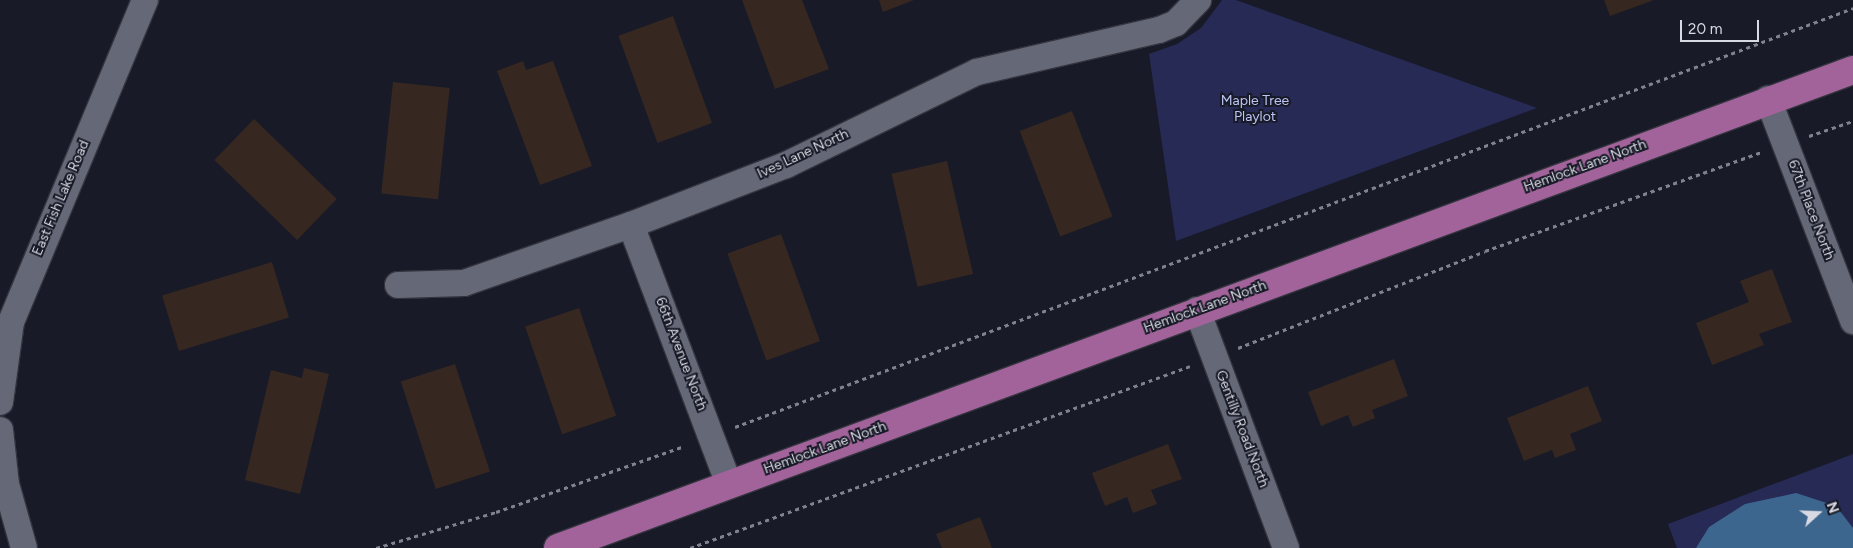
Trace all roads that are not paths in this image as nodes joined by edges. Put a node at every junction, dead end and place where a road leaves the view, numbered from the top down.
1 (145, 0) edge
2 (1198, 0) edge
3 (1853, 70) edge
4 (1768, 99) junction
5 (631, 225) junction
6 (398, 285) dead end
7 (1197, 310) junction
8 (1853, 321) edge
9 (2, 356) edge
10 (0, 402) edge
11 (0, 430) edge
12 (730, 484) junction
13 (24, 548) edge
14 (558, 548) edge
15 (1286, 548) edge

1 - 9 street, East Fish Lake Road
2 - 5 street, Ives Lane North
3 - 4 main road, Hemlock Lane North
4 - 7 main road, Hemlock Lane North
4 - 8 street, 67th Place North
5 - 6 street, Ives Lane North
5 - 12 street, 66th Avenue North
7 - 12 main road, Hemlock Lane North
7 - 15 street, Gentilly Road North
9 - 10 street, East Fish Lake Road
11 - 13 street
12 - 14 main road, Hemlock Lane North

